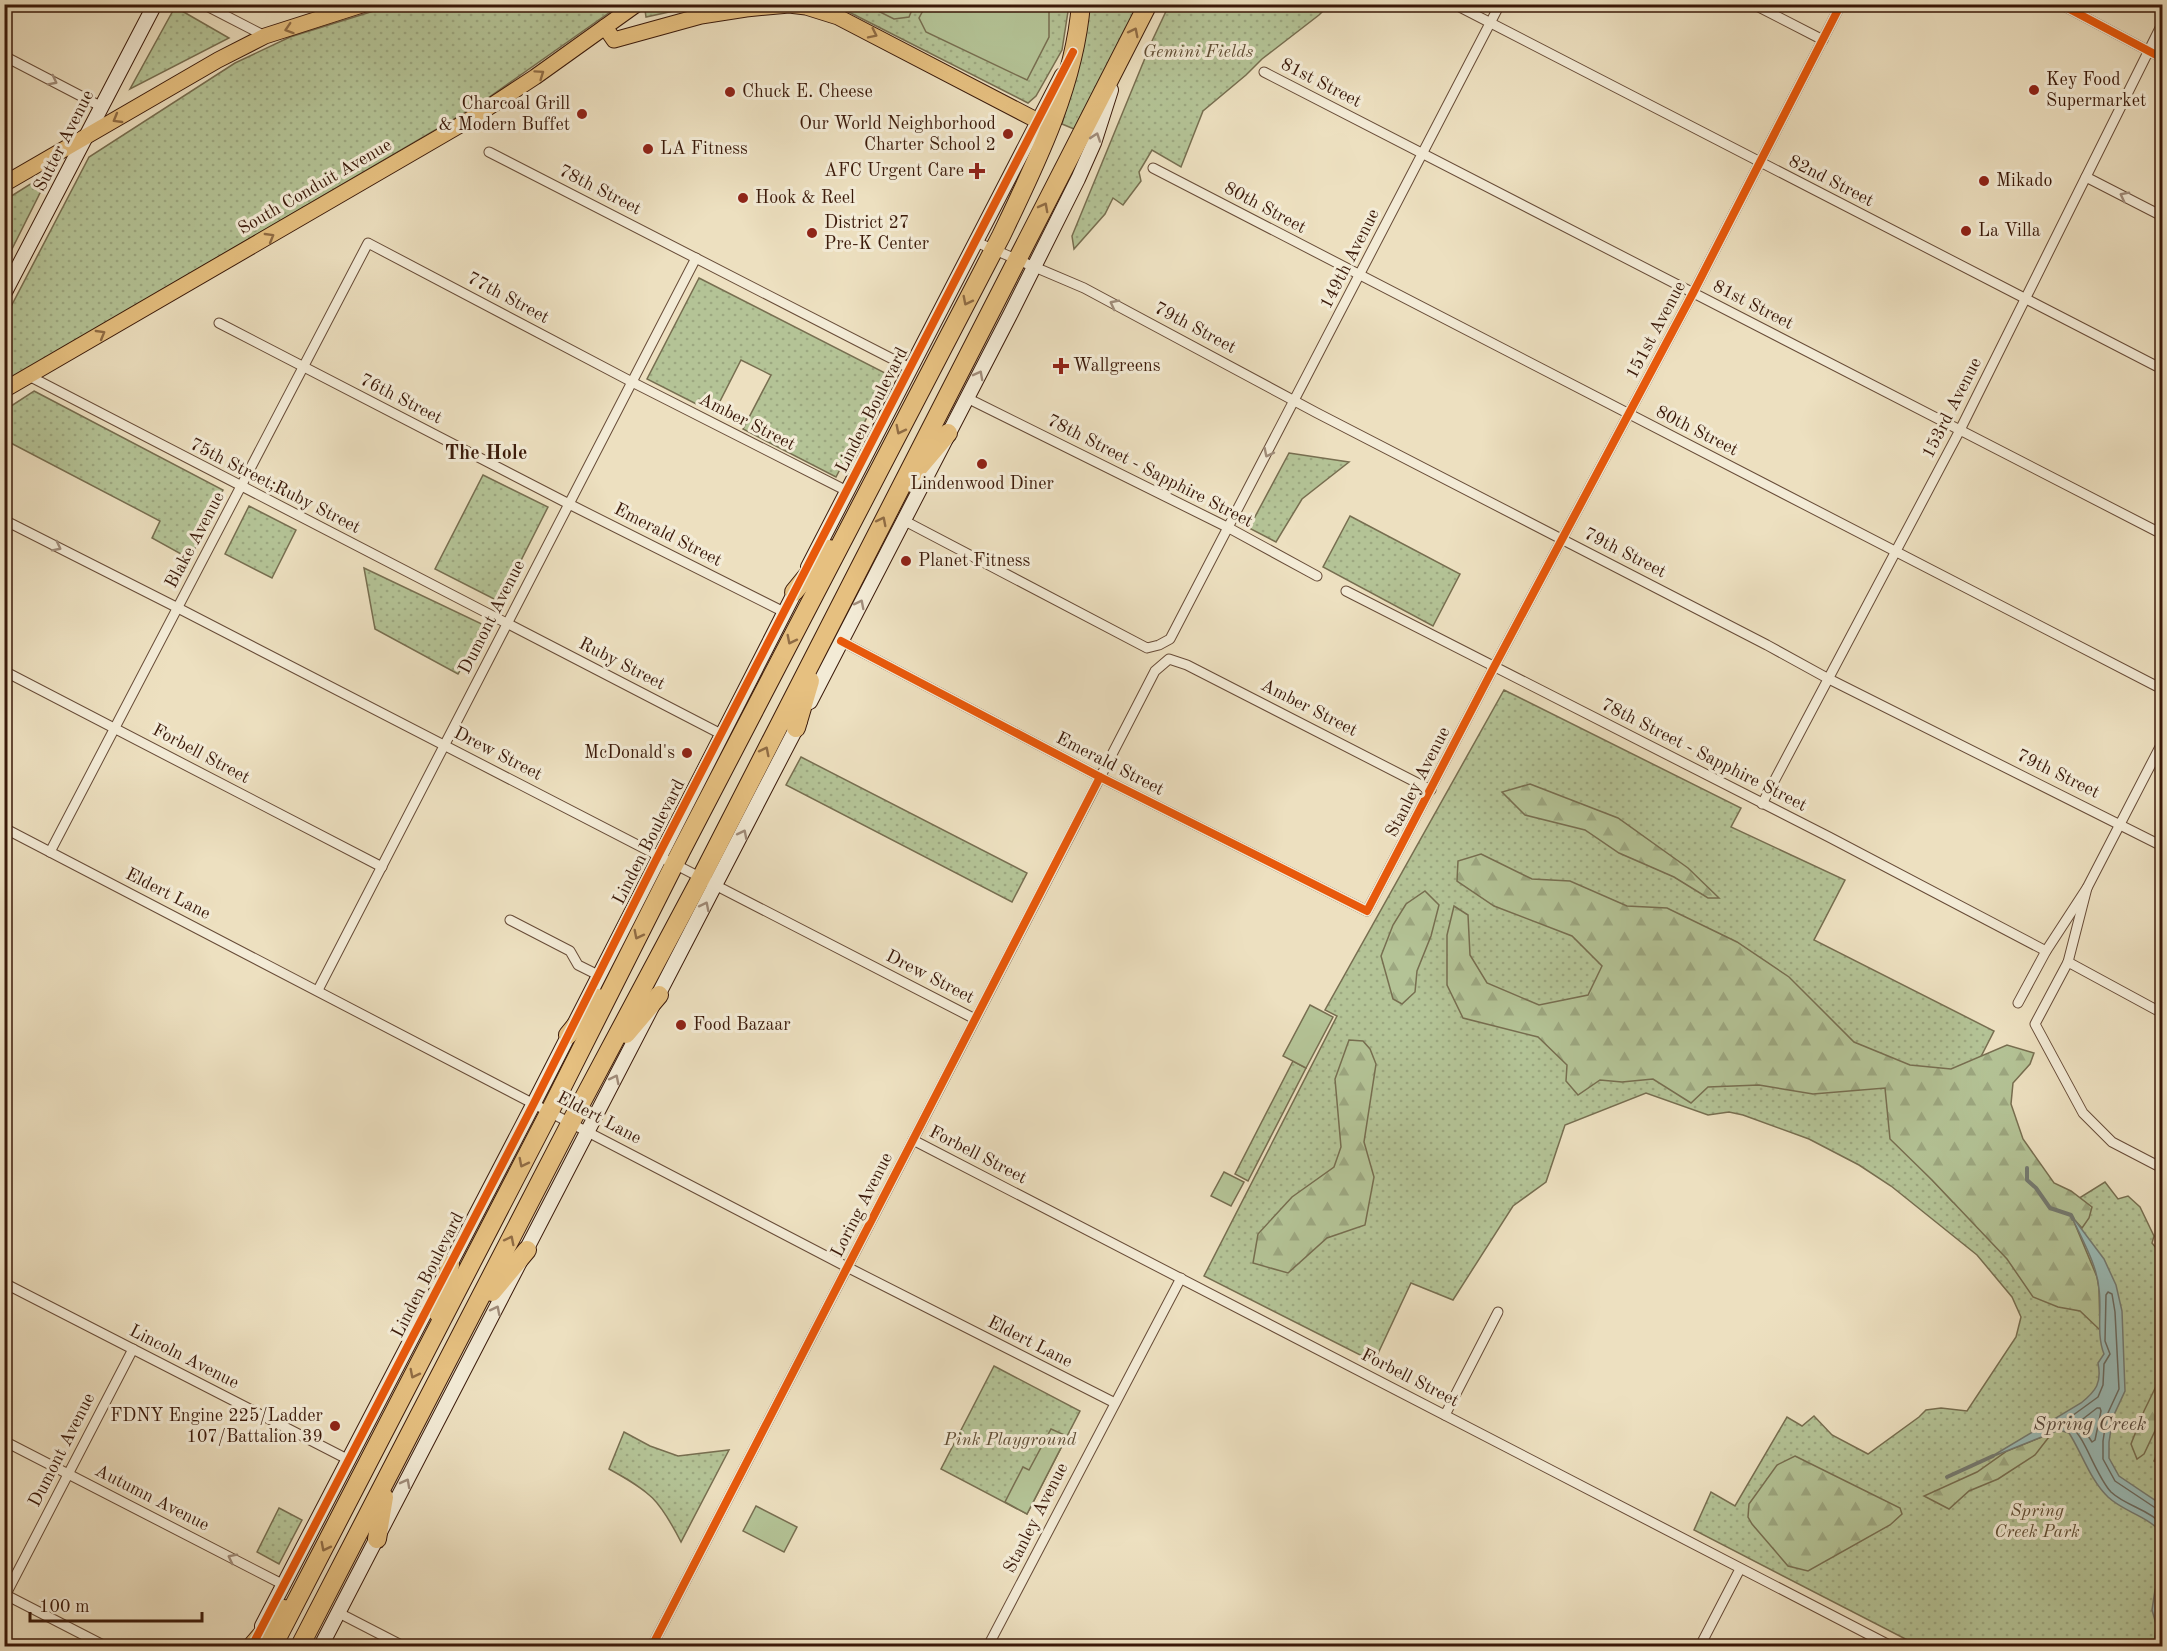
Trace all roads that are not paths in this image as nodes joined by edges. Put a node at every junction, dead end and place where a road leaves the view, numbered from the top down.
1 (155, 4) edge
2 (203, 4) edge
3 (365, 4) edge
4 (637, 4) edge
5 (1081, 4) edge
6 (1148, 4) edge
7 (1454, 4) edge
8 (1500, 4) edge
9 (1753, 4) edge
10 (1841, 4) edge
11 (2060, 4) edge
12 (1490, 24) junction
13 (2163, 24) edge
14 (610, 34) junction
15 (265, 36) junction
16 (1823, 40) junction
17 (2149, 51) junction
18 (4, 56) edge
19 (2163, 58) edge
20 (1120, 59) junction
21 (1264, 72) dead end
22 (102, 106) junction
23 (1045, 124) junction
24 (86, 137) junction
25 (489, 152) dead end
26 (1423, 154) junction
27 (1760, 163) junction
28 (1153, 168) dead end
29 (2086, 177) junction
30 (4, 184) edge
31 (2163, 216) edge
32 (976, 242) junction
33 (368, 243) joint
34 (994, 249) junction
35 (696, 258) junction
36 (1016, 259) junction
37 (1035, 266) junction
38 (1359, 276) junction
39 (1694, 293) junction
40 (4, 294) edge
41 (2026, 298) junction
42 (219, 323) dead end
43 (303, 367) junction
44 (910, 368) junction
45 (2163, 369) edge
46 (29, 376) junction
47 (632, 382) junction
48 (4, 390) edge
49 (967, 398) junction
50 (1295, 401) junction
51 (1628, 415) junction
52 (1960, 430) junction
53 (948, 434) junction
54 (241, 487) junction
55 (847, 491) junction
56 (896, 494) junction
57 (569, 504) junction
58 (855, 517) junction
59 (4, 520) edge
60 (903, 520) junction
61 (1229, 528) junction
62 (2163, 534) edge
63 (1562, 540) junction
64 (1895, 552) junction
65 (1317, 576) dead end
66 (1346, 591) dead end
67 (794, 592) junction
68 (178, 608) junction
69 (784, 612) junction
70 (507, 624) junction
71 (821, 640) junction
72 (841, 641) junction
73 (1169, 659) joint
74 (1494, 667) junction
75 (4, 671) edge
76 (1827, 678) junction
77 (2163, 689) edge
78 (115, 727) junction
79 (796, 728) junction
80 (721, 734) junction
81 (2163, 743) edge
82 (444, 746) junction
83 (1100, 777) junction
84 (1431, 790) junction
85 (1762, 804) junction
86 (2120, 824) junction
87 (4, 828) edge
88 (2163, 846) edge
89 (50, 852) junction
90 (666, 860) junction
91 (382, 867) junction
92 (708, 882) junction
93 (2086, 888) junction
94 (1367, 911) joint
95 (510, 920) dead end
96 (2046, 951) junction
97 (2068, 962) junction
98 (620, 972) junction
99 (598, 975) junction
100 (318, 990) junction
101 (659, 995) junction
102 (2018, 1003) dead end
103 (2163, 1013) edge
104 (975, 1019) junction
105 (568, 1035) junction
106 (605, 1058) junction
107 (542, 1107) junction
108 (571, 1122) junction
109 (588, 1131) junction
110 (913, 1140) junction
111 (2163, 1168) edge
112 (527, 1250) junction
113 (450, 1265) junction
114 (847, 1267) junction
115 (1181, 1278) junction
116 (4, 1283) edge
117 (1498, 1312) dead end
118 (471, 1316) junction
119 (431, 1342) junction
120 (133, 1349) junction
121 (1115, 1403) junction
122 (1445, 1415) junction
123 (4, 1441) edge
124 (349, 1460) junction
125 (69, 1474) junction
126 (387, 1479) junction
127 (377, 1539) junction
128 (1740, 1569) junction
129 (284, 1585) junction
130 (305, 1585) junction
131 (5, 1596) edge
132 (339, 1613) junction
133 (992, 1645) edge
134 (105, 1647) edge
135 (252, 1647) edge
136 (273, 1647) edge
137 (300, 1647) edge
138 (321, 1647) edge
139 (403, 1647) edge
140 (652, 1647) edge
141 (1700, 1647) edge
142 (1891, 1647) edge

1 - 22 street, Sutter Avenue
2 - 15 street
3 -> 15 main road
4 - 14 main road, South Conduit Avenue
5 - 23 highway, Linden Boulevard
20 -> 6 highway
7 - 12 street, 82nd Street
8 - 12 street, 149th Avenue
9 - 16 street
10 - 16 street, 151st Avenue
11 - 17 street
12 - 26 street, 149th Avenue
12 - 27 street, 82nd Street
13 - 17 street, 153rd Avenue
14 -> 23 main road
46 -> 14 main road, South Conduit Avenue
15 -> 24 main road
16 - 27 street, 151st Avenue
17 - 19 street
17 - 29 street, 153rd Avenue
18 -> 22 street
36 -> 20 highway
37 -> 20 street
21 - 26 street, 81st Street
22 - 24 street, Sutter Avenue
23 - 32 street, Linden Boulevard
23 - 34 highway, Linden Boulevard
24 - 30 main road
24 - 40 street, Sutter Avenue
25 - 35 street, 78th Street
26 - 38 street, 149th Avenue
26 - 39 street, 81st Street
27 - 39 street, 151st Avenue
27 - 41 street, 82nd Street
28 - 38 street, 80th Street
31 -> 29 street
29 - 41 street, 153rd Avenue
32 - 34 street, 79th Street
32 - 44 street, Linden Boulevard
33 - 43 street, Blake Avenue
33 - 47 street, 77th Street
34 - 36 street, 79th Street
34 -> 58 highway, Linden Boulevard
35 - 44 street
35 - 47 street, Dumont Avenue
36 - 37 street, 79th Street
36 - 56 highway
49 -> 37 street
50 -> 37 street, 79th Street
38 - 50 street, 149th Avenue
38 - 51 street, 80th Street
39 - 51 street, 151st Avenue
39 - 52 street, 81st Street
41 - 45 street, 82nd Street
41 - 52 street, 153rd Avenue
42 - 43 street, 76th Street
43 - 54 street, Blake Avenue
43 - 57 street, 76th Street
44 - 55 street, Linden Boulevard
46 - 48 main road, South Conduit Avenue
46 - 54 street, 75th Street;Ruby Street
47 - 55 street, Amber Street
47 - 57 street, Dumont Avenue
49 - 53 street
49 - 61 street, 78th Street - Sapphire Street
50 -> 61 street, 149th Avenue
50 - 63 street, 79th Street
51 - 63 street, 151st Avenue
51 - 64 street, 80th Street
52 - 62 street, 81st Street
52 - 64 street, 153rd Avenue
53 - 56 highway
53 - 60 street
54 - 68 street, Blake Avenue
54 - 70 street, 75th Street;Ruby Street
55 - 67 street, Linden Boulevard
71 -> 56 highway
57 - 69 street, Emerald Street
57 - 70 street, Dumont Avenue
58 - 67 highway
58 -> 90 highway, Linden Boulevard
59 -> 68 street, Drew Street
60 - 61 street
72 -> 60 street
61 - 65 street, 78th Street - Sapphire Street
63 - 74 street, 151st Avenue
63 - 76 street, 79th Street
64 - 76 street, 153rd Avenue
64 - 77 street, 80th Street
66 - 74 street, 78th Street - Sapphire Street
67 - 69 street, Linden Boulevard
68 - 78 street, Blake Avenue
68 - 82 street, Drew Street
69 - 80 street, Linden Boulevard
70 - 80 street, Ruby Street
70 - 82 street, Dumont Avenue
71 - 79 highway
92 -> 71 highway
72 - 79 street
72 - 83 street, Emerald Street
73 - 83 street, Loring Avenue
73 - 84 street, Amber Street
74 - 84 street, Stanley Avenue
74 - 85 street, 78th Street - Sapphire Street
75 - 78 street, Forbell Street
76 - 85 street, 153rd Avenue
76 - 86 street, 79th Street
78 - 89 street, Blake Avenue
78 - 91 street, Forbell Street
92 -> 79 street
80 - 90 street, Linden Boulevard
81 - 86 street
82 - 90 street, Drew Street
82 - 91 street, Dumont Avenue
83 - 94 street, Emerald Street
83 - 104 street, Loring Avenue
84 - 94 street, Stanley Avenue
85 - 96 street, 78th Street - Sapphire Street
86 - 88 street, 79th Street
86 - 93 street
87 - 89 street, Eldert Lane
89 - 100 street, Eldert Lane
90 - 92 street, Drew Street
90 -> 98 highway, Linden Boulevard
90 - 99 street, Linden Boulevard
91 - 100 street, Dumont Avenue
101 -> 92 street
92 - 104 street, Drew Street
92 - 106 highway
93 - 96 street
93 - 97 street
95 - 99 street
96 - 102 street
97 - 103 street
97 - 111 street
98 - 105 highway
98 - 107 highway, Linden Boulevard
99 - 105 street, Linden Boulevard
100 - 107 street, Eldert Lane
101 - 106 highway
109 -> 101 street
104 - 110 street, Loring Avenue
105 - 107 street, Linden Boulevard
106 - 108 highway
107 - 108 street, Eldert Lane
107 - 113 street, Linden Boulevard
107 -> 119 highway, Linden Boulevard
108 - 109 street, Eldert Lane
118 -> 108 highway
109 - 112 street
109 - 114 street, Eldert Lane
110 - 114 street, Loring Avenue
110 - 115 street, Forbell Street
112 - 118 highway
127 -> 112 street
113 - 119 highway
113 - 124 street, Linden Boulevard
114 - 121 street, Eldert Lane
114 - 140 street, Loring Avenue
115 - 121 street, Stanley Avenue
115 - 122 street, Forbell Street
116 - 120 street, Lincoln Avenue
117 - 122 street
118 - 126 highway
119 -> 130 highway, Linden Boulevard
120 - 124 street, Lincoln Avenue
120 - 125 street, Dumont Avenue
121 - 133 street, Stanley Avenue
122 - 128 street, Forbell Street
123 - 125 street, Autumn Avenue
124 - 129 street, Linden Boulevard
129 -> 125 street, Autumn Avenue
125 - 131 street, Dumont Avenue
126 - 127 highway
126 - 137 highway
127 - 132 street
128 - 141 street
128 - 142 street, Forbell Street
129 - 135 street, Linden Boulevard
130 - 135 highway
130 - 136 highway, Linden Boulevard
131 - 134 street
132 - 138 street
132 - 139 street

